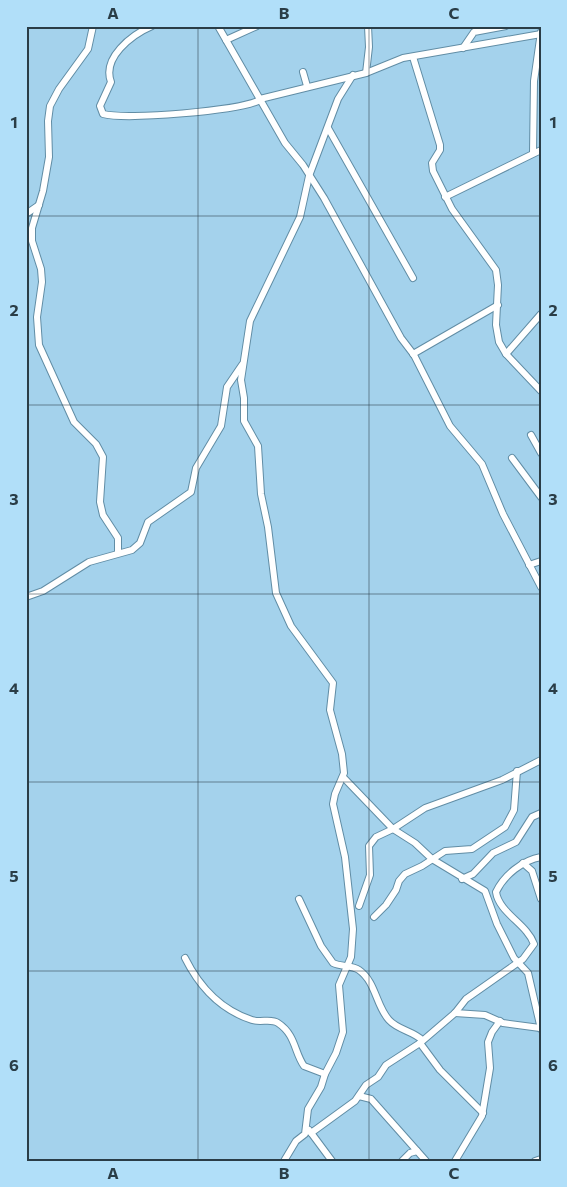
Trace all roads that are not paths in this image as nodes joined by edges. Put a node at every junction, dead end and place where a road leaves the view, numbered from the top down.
1 (93, 26) edge
2 (152, 26) edge
3 (218, 26) edge
4 (257, 26) edge
5 (368, 26) edge
6 (506, 26) edge
7 (540, 34) edge
8 (226, 40) junction
9 (463, 48) junction
10 (413, 57) junction
11 (303, 72) dead end
12 (366, 73) junction
13 (353, 75) junction
14 (537, 80) edge
15 (308, 86) junction
16 (260, 100) junction
17 (328, 128) junction
18 (541, 150) edge
19 (533, 153) junction
20 (309, 176) junction
21 (445, 197) junction
22 (39, 205) junction
23 (26, 214) edge
24 (413, 278) dead end
25 (498, 305) junction
26 (541, 314) edge
27 (413, 354) junction
28 (506, 354) junction
29 (244, 361) junction
30 (541, 391) edge
31 (531, 434) dead end
32 (541, 453) edge
33 (512, 458) dead end
34 (541, 497) edge
35 (118, 553) junction
36 (541, 561) edge
37 (529, 565) junction
38 (541, 587) edge
39 (26, 597) edge
40 (541, 760) edge
41 (517, 771) junction
42 (343, 777) junction
43 (541, 813) edge
44 (393, 829) junction
45 (541, 857) edge
46 (432, 859) junction
47 (523, 863) junction
48 (462, 879) junction
49 (299, 899) dead end
50 (541, 899) edge
51 (359, 906) dead end
52 (374, 917) dead end
53 (534, 944) junction
54 (541, 949) edge
55 (185, 958) dead end
56 (518, 962) junction
57 (347, 967) junction
58 (455, 1013) junction
59 (500, 1021) junction
60 (541, 1029) edge
61 (421, 1042) junction
62 (324, 1074) junction
63 (359, 1096) junction
64 (483, 1113) junction
65 (306, 1126) junction
66 (311, 1133) junction
67 (418, 1151) junction
68 (541, 1159) edge
69 (284, 1161) edge
70 (332, 1161) edge
71 (402, 1161) edge
72 (426, 1161) edge
73 (455, 1161) edge
74 (535, 1161) edge

1 - 22 street
2 - 16 street
3 - 8 street
4 - 8 street
5 - 12 street
6 - 9 street
7 - 9 street
7 - 14 street
8 - 16 street
9 - 10 street
10 - 12 street
10 - 21 street
11 - 15 street
12 - 13 street
13 - 15 street
13 - 17 street
14 - 19 street
15 - 16 street
16 - 20 street
17 - 20 street
17 - 24 street
18 - 19 street
19 - 21 street
20 - 27 street
20 - 29 street
21 - 25 street
22 - 23 street
22 - 35 street
25 - 27 street
25 - 28 street
26 - 28 street
27 - 37 street
28 - 30 street
29 - 35 street
29 - 42 street
31 - 32 street
33 - 34 street
35 - 39 street
36 - 37 street
37 - 38 street
40 - 41 street
41 - 44 street
41 - 46 street
42 - 44 street
42 - 57 street
43 - 48 street
44 - 46 street
44 - 51 street
45 - 47 street
46 - 48 street
46 - 52 street
47 - 50 street
47 - 53 street
48 - 56 street
49 - 57 street
53 - 54 street
53 - 56 street
55 - 62 street
56 - 58 street
56 - 60 street
57 - 61 street
57 - 62 street
58 - 59 street
58 - 61 street
59 - 60 street
59 - 64 street
61 - 63 street
61 - 64 street
62 - 65 street
63 - 66 street
63 - 67 street
64 - 73 street
65 - 66 street
65 - 69 street
66 - 70 street
67 - 71 street
67 - 72 street
68 - 74 street

